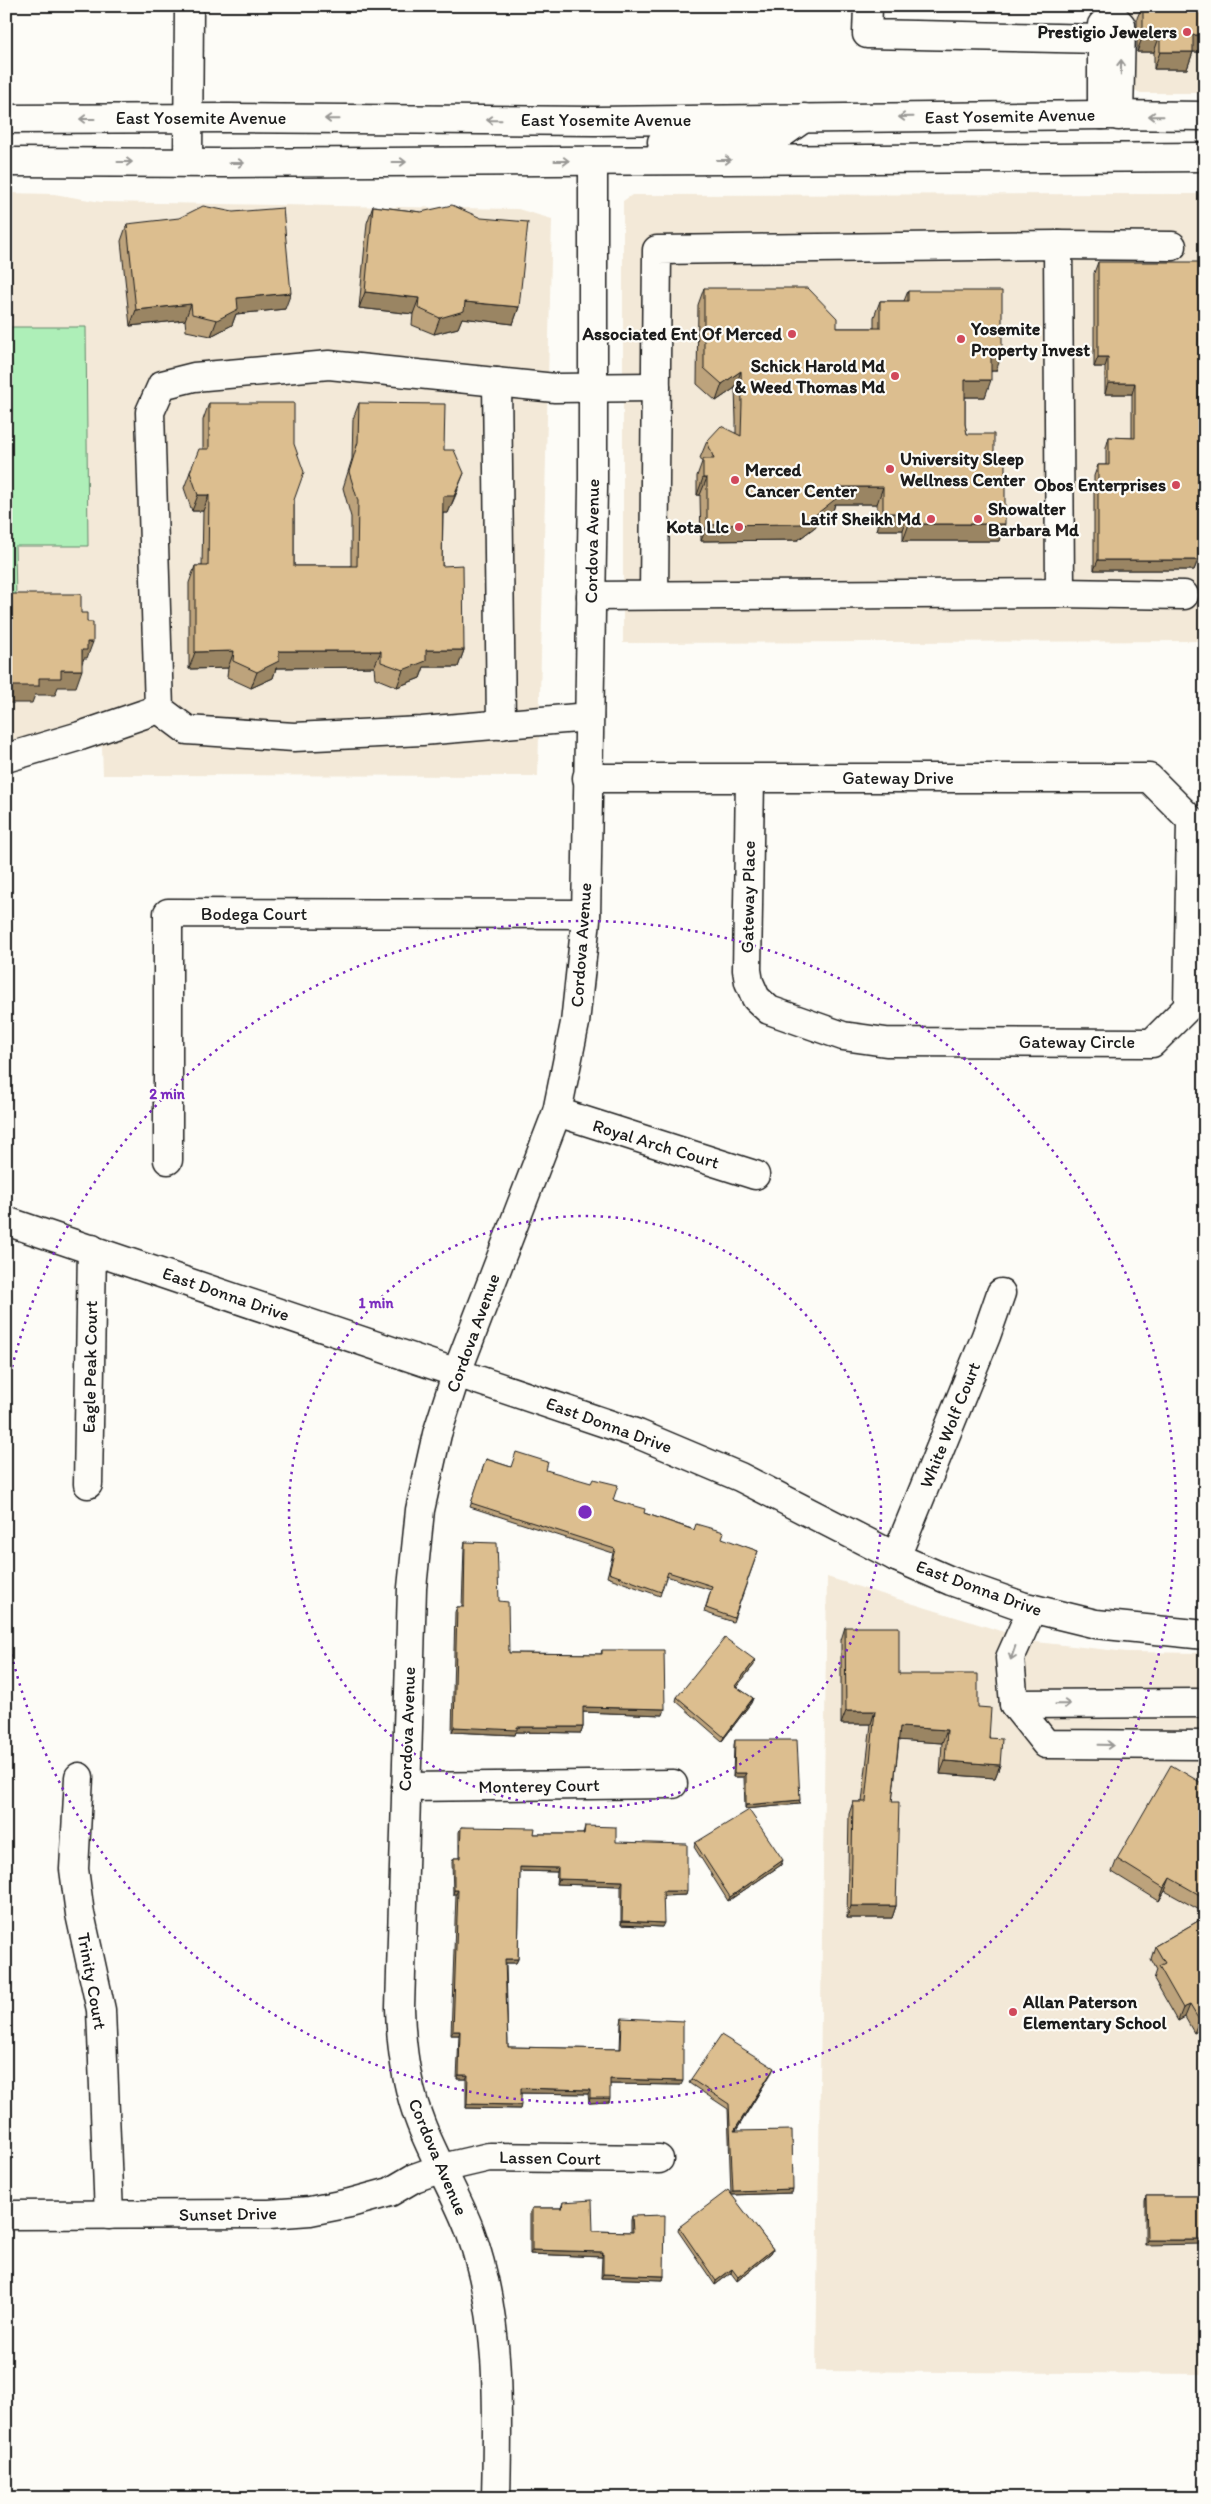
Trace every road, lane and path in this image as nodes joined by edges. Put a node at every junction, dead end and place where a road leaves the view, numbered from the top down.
1 (189, 6) edge
2 (868, 6) edge
3 (1109, 20) edge
4 (1111, 115) junction
5 (1205, 116) edge
6 (188, 118) junction
7 (804, 118) junction
8 (6, 119) edge
9 (1205, 157) edge
10 (593, 161) junction
11 (6, 162) edge
12 (188, 162) junction
13 (1058, 245) junction
14 (1172, 246) dead end
15 (497, 382) junction
16 (593, 387) junction
17 (656, 387) junction
18 (1060, 593) junction
19 (654, 595) junction
20 (1184, 595) dead end
21 (591, 596) junction
22 (159, 709) junction
23 (589, 717) junction
24 (501, 725) junction
25 (6, 758) edge
26 (587, 778) junction
27 (750, 778) junction
28 (1191, 820) joint
29 (586, 914) junction
30 (769, 1010) joint
31 (557, 1112) junction
32 (168, 1160) dead end
33 (755, 1175) dead end
34 (6, 1221) edge
35 (92, 1249) junction
36 (1001, 1292) dead end
37 (457, 1372) junction
38 (88, 1484) dead end
39 (896, 1557) junction
40 (1032, 1609) junction
41 (1205, 1635) edge
42 (1205, 1702) edge
43 (1014, 1704) junction
44 (1205, 1745) edge
45 (79, 1777) dead end
46 (673, 1784) dead end
47 (406, 1787) junction
48 (660, 2159) dead end
49 (442, 2168) junction
50 (6, 2215) edge
51 (109, 2215) junction
52 (496, 2498) edge

1 - 6 street
2 - 3 street
3 - 4 street
5 -> 4 street, East Yosemite Avenue
4 -> 7 street, East Yosemite Avenue
7 -> 6 street, East Yosemite Avenue
6 -> 8 street, East Yosemite Avenue
6 - 12 street
7 - 10 street
10 -> 9 street
12 -> 10 street
10 - 16 street, Cordova Avenue
11 -> 12 street
13 - 14 street
13 - 17 street
13 - 18 street
15 - 16 street
15 - 22 street
15 - 24 street
16 - 17 street
16 - 21 street, Cordova Avenue
17 - 19 street
18 - 19 street
18 - 20 street
19 - 21 street
21 - 23 street, Cordova Avenue
22 - 24 street
22 - 25 street
23 - 24 street
23 - 26 street, Cordova Avenue
26 - 27 street, Gateway Drive
26 - 29 street, Cordova Avenue
27 - 28 street, Gateway Drive
27 - 30 street, Gateway Place
28 - 30 street, Gateway Circle
29 - 31 street, Cordova Avenue
29 - 32 street, Bodega Court
31 - 33 street, Royal Arch Court
31 - 37 street, Cordova Avenue
34 - 35 street, East Donna Drive
35 - 37 street, East Donna Drive
35 - 38 street, Eagle Peak Court
36 - 39 street, White Wolf Court
37 - 39 street, East Donna Drive
37 - 47 street, Cordova Avenue
39 - 40 street, East Donna Drive
40 - 41 street, East Donna Drive
40 -> 43 street
43 -> 42 street
43 -> 44 street
45 - 51 street, Trinity Court
46 - 47 street, Monterey Court
47 - 49 street, Cordova Avenue
48 - 49 street, Lassen Court
49 - 51 street, Sunset Drive
49 - 52 street, Cordova Avenue
50 - 51 street, Sunset Drive

